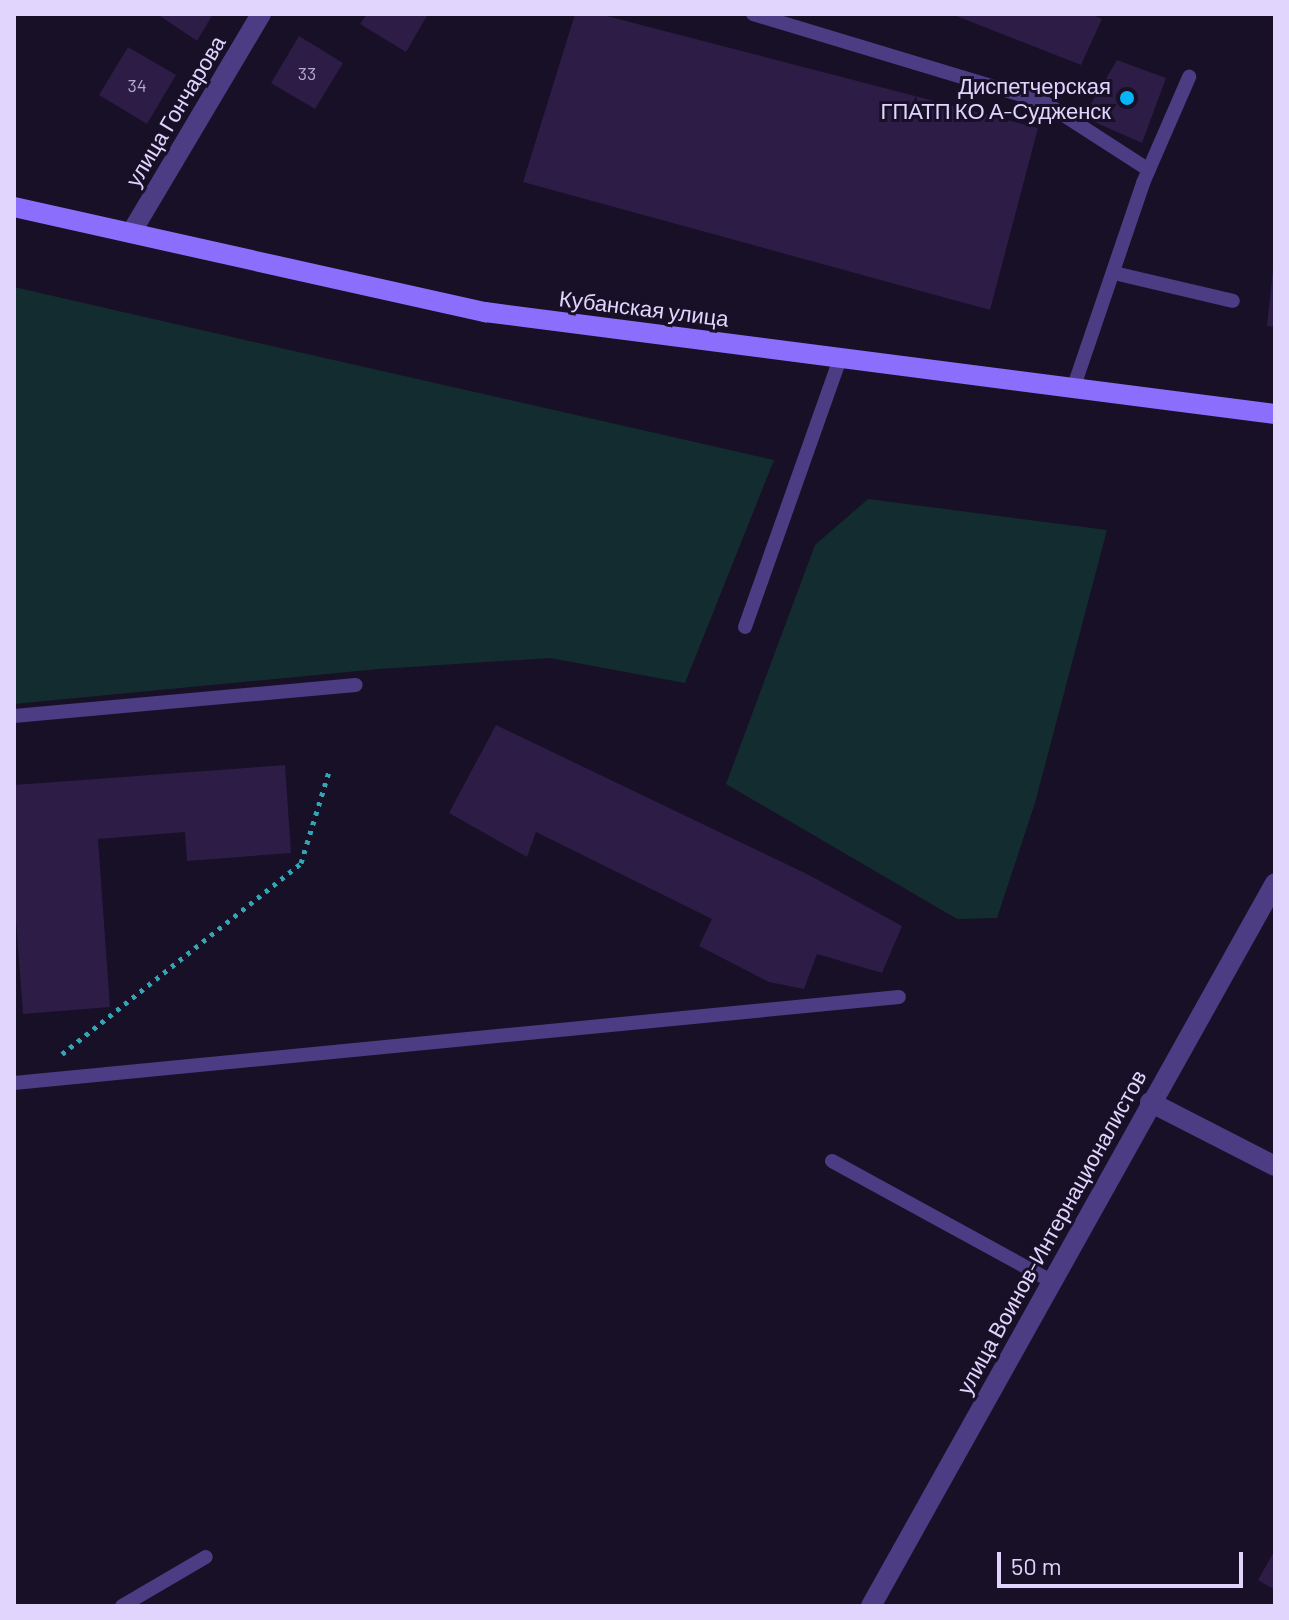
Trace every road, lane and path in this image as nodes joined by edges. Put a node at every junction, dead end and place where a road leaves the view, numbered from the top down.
1 (261, 14) edge
2 (753, 14) edge
3 (1189, 77) dead end
4 (1149, 170) junction
5 (14, 207) edge
6 (131, 233) junction
7 (1114, 273) junction
8 (1233, 301) dead end
9 (840, 358) junction
10 (1073, 389) junction
11 (1275, 414) edge
12 (745, 627) dead end
13 (356, 685) dead end
14 (14, 716) edge
15 (330, 768) dead end
16 (1275, 883) edge
17 (899, 997) dead end
18 (20, 1082) edge
19 (1150, 1102) junction
20 (832, 1161) dead end
21 (1275, 1166) edge
22 (1051, 1281) junction
23 (206, 1557) dead end
24 (122, 1606) edge
25 (871, 1606) edge

1 - 6 street, улица Гончарова
2 - 4 lane
3 - 4 lane
4 - 7 lane
5 - 6 street, Кубанская улица
6 - 9 street, Кубанская улица
7 - 8 lane
7 - 10 lane
9 - 10 street, Кубанская улица
9 - 12 lane
10 - 11 street, Кубанская улица
13 - 14 lane
15 - 18 path
16 - 19 street, улица Воинов-Интернационалистов
17 - 18 lane
19 - 21 street
19 - 22 street, улица Воинов-Интернационалистов
20 - 22 lane
22 - 25 street, улица Воинов-Интернационалистов
23 - 24 lane

